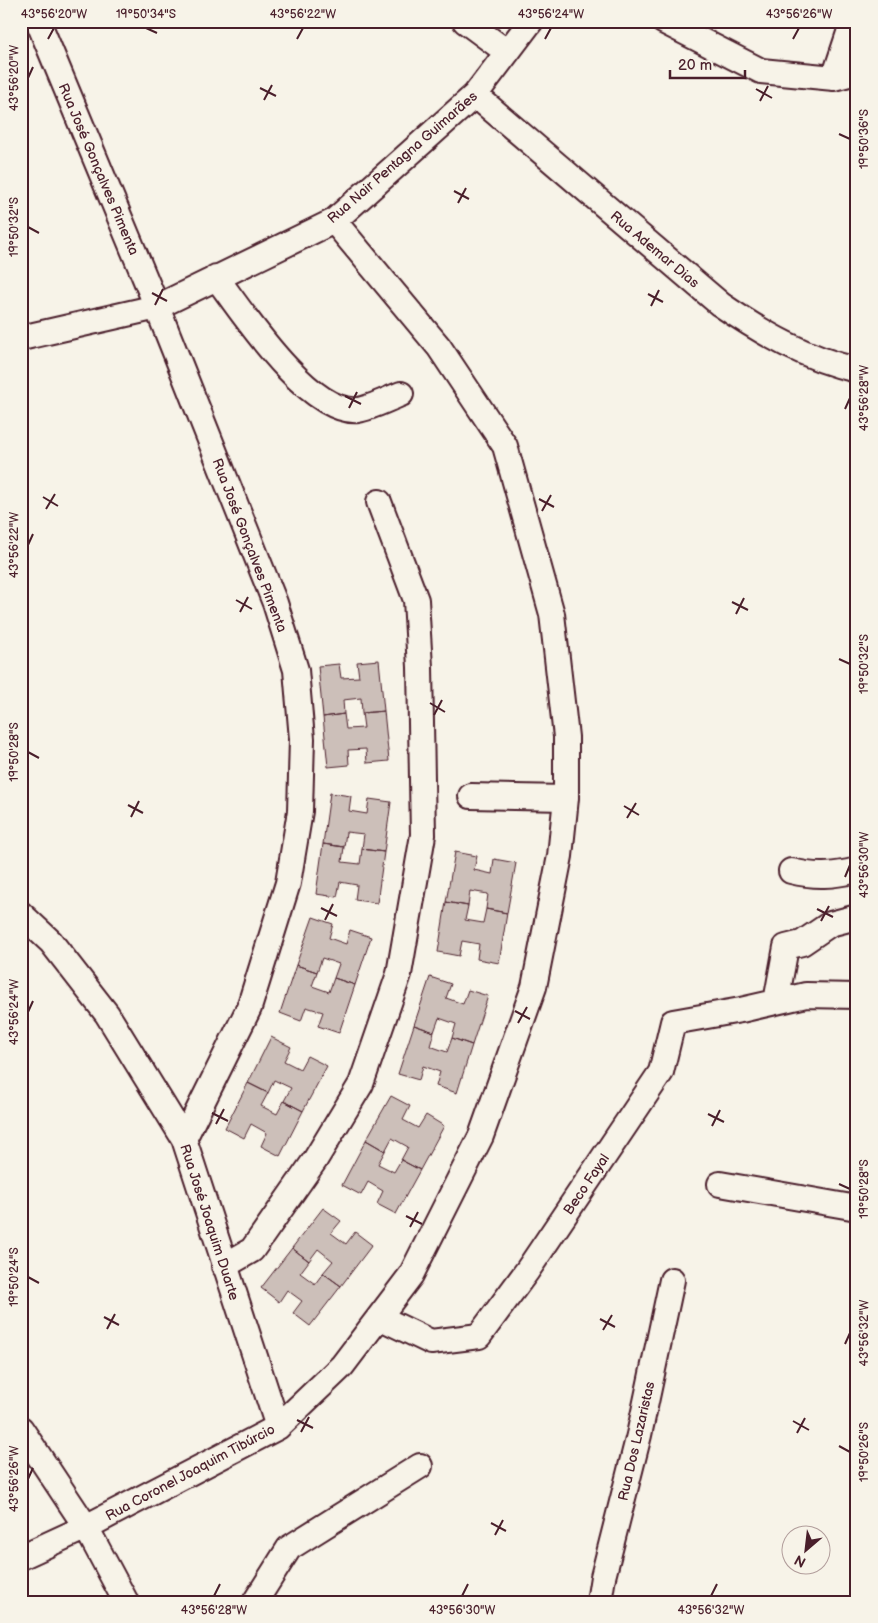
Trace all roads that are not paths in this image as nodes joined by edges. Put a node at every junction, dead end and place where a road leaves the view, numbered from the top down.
1 (38, 21) edge
2 (465, 21) edge
3 (531, 21) edge
4 (663, 21) edge
5 (853, 21) edge
6 (507, 52) junction
7 (857, 72) edge
8 (834, 78) junction
9 (474, 95) junction
10 (334, 221) junction
11 (216, 277) junction
12 (157, 308) junction
13 (21, 338) edge
14 (857, 370) edge
15 (401, 394) dead end
16 (379, 502) dead end
17 (471, 796) dead end
18 (566, 798) junction
19 (857, 870) edge
20 (791, 871) dead end
21 (21, 914) edge
22 (857, 917) edge
23 (857, 996) edge
24 (776, 1002) junction
25 (184, 1139) junction
26 (720, 1184) dead end
27 (857, 1208) edge
28 (224, 1266) junction
29 (672, 1280) dead end
30 (380, 1318) junction
31 (278, 1427) junction
32 (21, 1429) edge
33 (420, 1466) dead end
34 (86, 1527) junction
35 (21, 1557) edge
36 (126, 1602) edge
37 (256, 1602) edge
38 (598, 1602) edge

1 - 12 street, Rua José Gonçalves Pimenta
2 - 6 street
3 - 6 street, Rua Nair Pentagna Guimarães
4 - 8 street
5 - 8 street
6 - 9 street, Rua Nair Pentagna Guimarães
7 - 8 street
9 - 10 street, Rua Nair Pentagna Guimarães
9 - 14 street, Rua Ademar Dias
10 - 11 street, Rua Nair Pentagna Guimarães
10 - 18 street, Rua Coronel Joaquim Tibúrcio
11 - 12 street, Rua Nair Pentagna Guimarães
11 - 15 street
12 - 13 street, Rua Nair Pentagna Guimarães
12 - 25 street, Rua José Gonçalves Pimenta
16 - 28 street
17 - 18 street
18 - 30 street, Rua Coronel Joaquim Tibúrcio
19 - 20 street
21 - 25 street, Rua José Joaquim Duarte
22 - 24 street
23 - 24 street
24 - 30 street, Beco Fayal
25 - 28 street, Rua José Joaquim Duarte
26 - 27 street
28 - 31 street, Rua José Joaquim Duarte
29 - 38 street, Rua Dos Lazaristas
30 - 31 street, Rua Coronel Joaquim Tibúrcio
31 - 34 street, Rua Coronel Joaquim Tibúrcio
32 - 34 street
33 - 37 street
34 - 35 street, Rua Coronel Joaquim Tibúrcio
34 - 36 street

